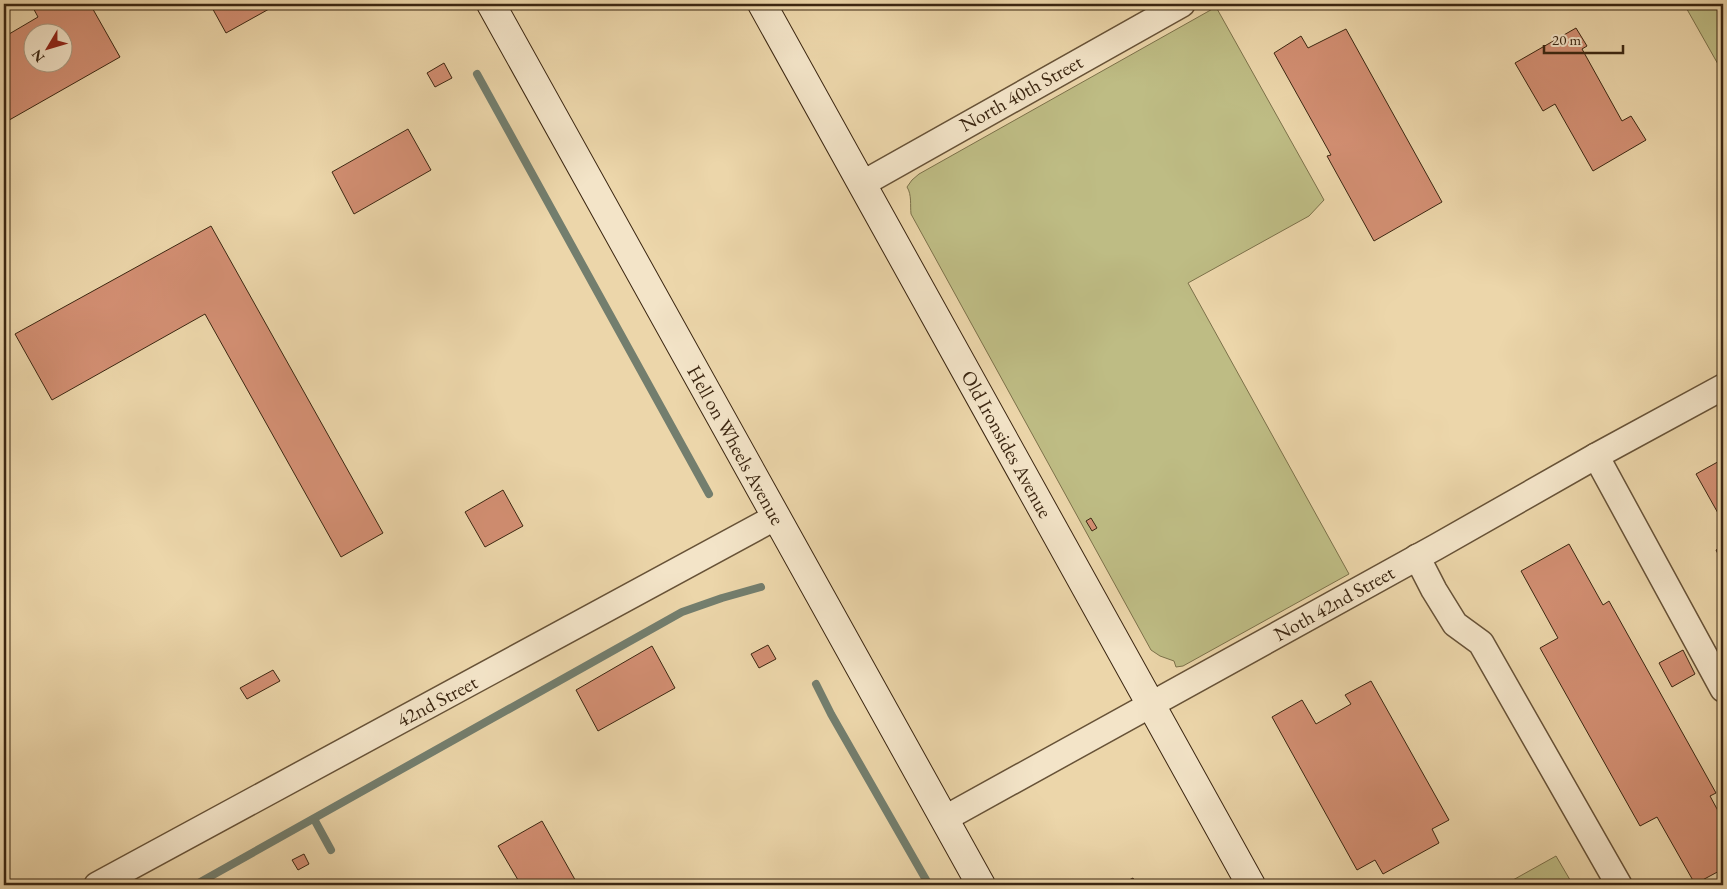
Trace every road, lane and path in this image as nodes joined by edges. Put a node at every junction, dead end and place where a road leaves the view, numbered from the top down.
1 (491, 4) edge
2 (762, 4) edge
3 (1182, 4) edge
4 (862, 184) junction
5 (1723, 387) edge
6 (1596, 456) junction
7 (776, 517) junction
8 (1417, 557) junction
9 (1723, 688) edge
10 (1152, 704) junction
11 (944, 819) junction
12 (97, 885) edge
13 (981, 885) edge
14 (1251, 885) edge
15 (1619, 885) edge

1 - 7 street, Hell on Wheels Avenue
2 - 4 street, Old Ironsides Avenue
3 - 4 street, North 40th Street
4 - 10 street, Old Ironsides Avenue
5 - 6 street, Noth 42nd Street
6 - 8 street, Noth 42nd Street
6 - 9 street
7 - 11 street, Hell on Wheels Avenue
7 - 12 street, 42nd Street
8 - 10 street, Noth 42nd Street
8 - 15 street
10 - 11 street, Noth 42nd Street
10 - 14 street, Old Ironsides Avenue
11 - 13 street, Hell on Wheels Avenue

